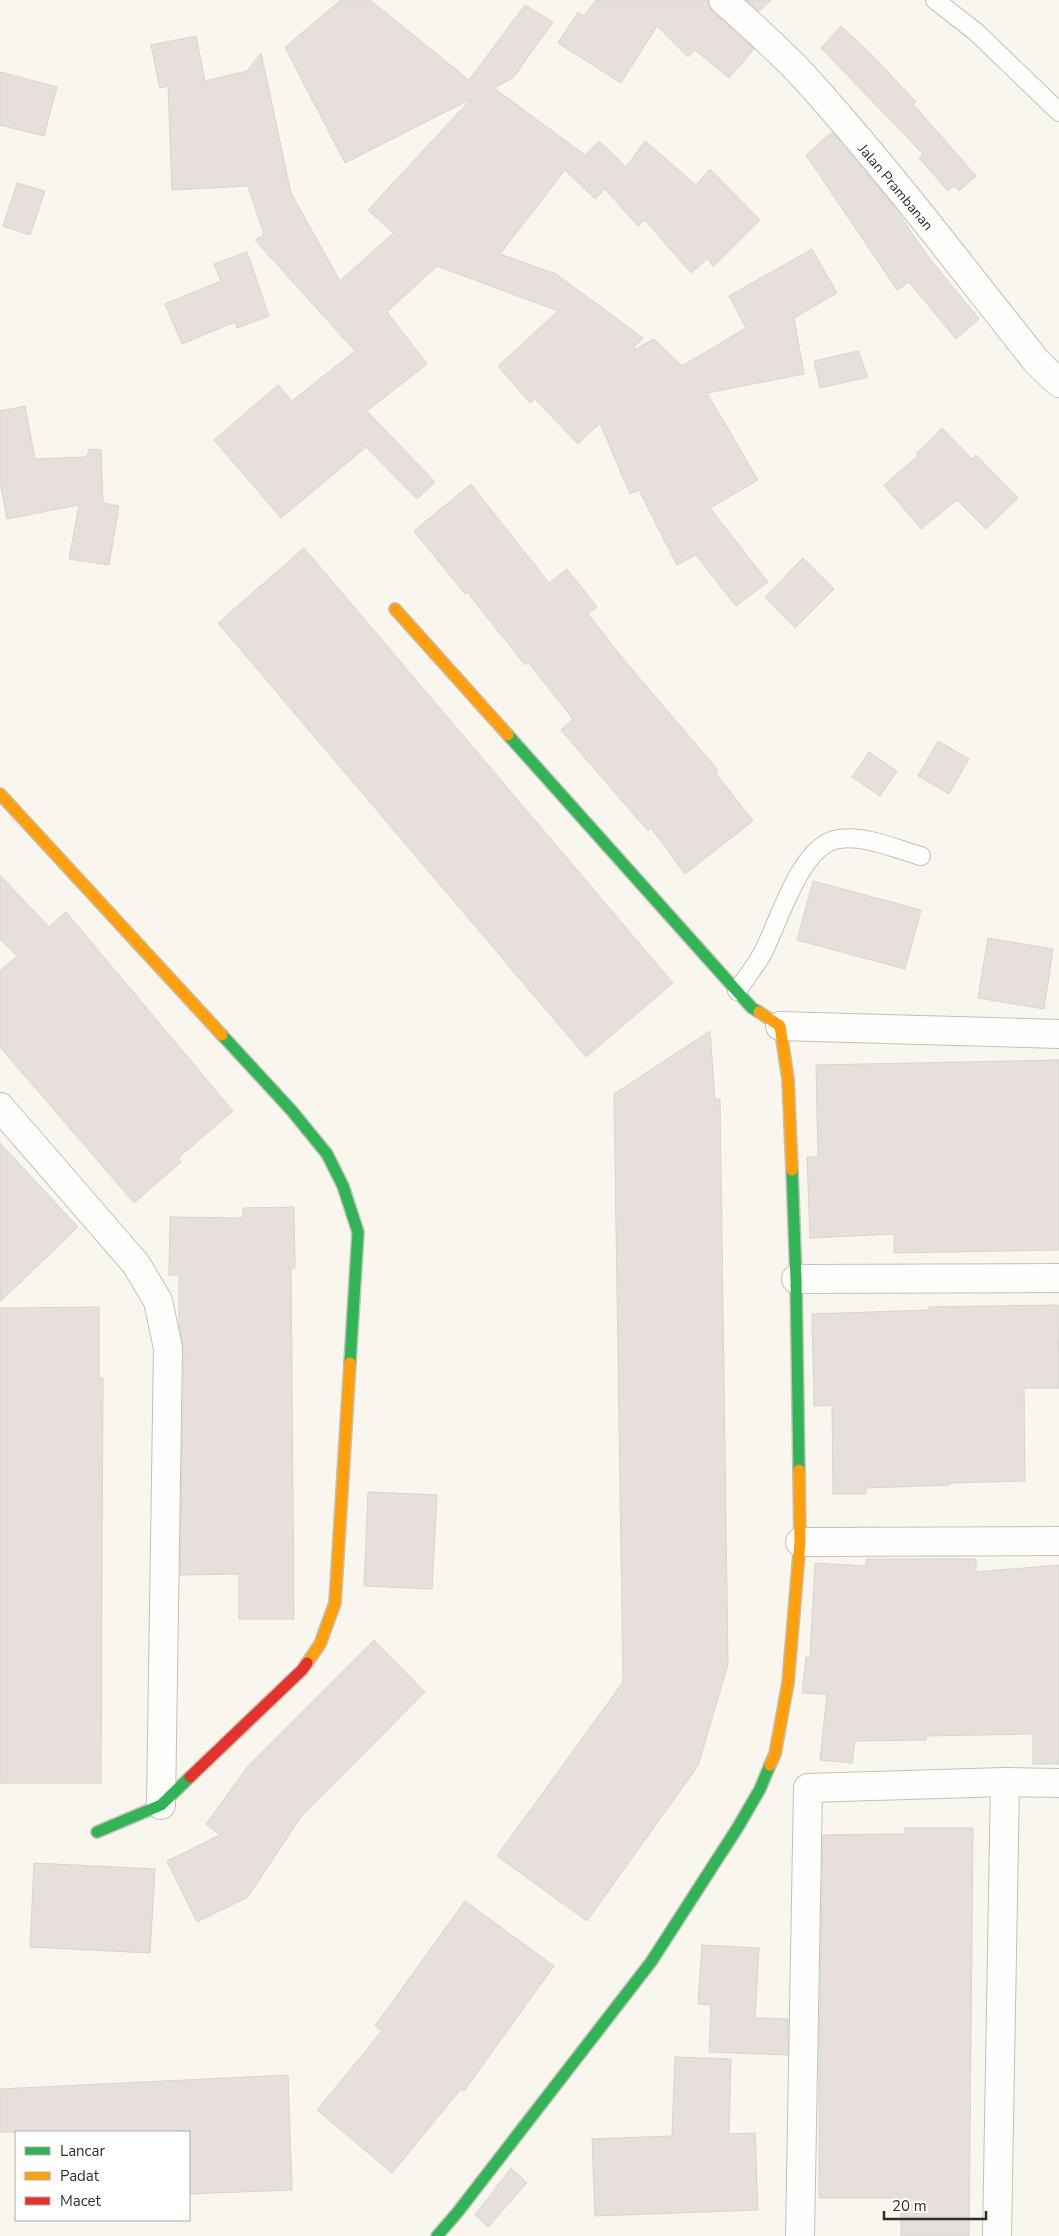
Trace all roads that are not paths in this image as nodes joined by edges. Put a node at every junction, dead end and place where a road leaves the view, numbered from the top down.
1 (723, 0) edge
2 (935, 0) edge
3 (1059, 112) edge
4 (1059, 383) edge
5 (395, 609) dead end
6 (0, 794) edge
7 (921, 856) dead end
8 (737, 991) junction
9 (780, 1026) junction
10 (1059, 1034) edge
11 (0, 1107) edge
12 (1059, 1278) edge
13 (796, 1279) junction
14 (1059, 1541) edge
15 (800, 1542) junction
16 (1005, 1782) junction
17 (1059, 1783) edge
18 (161, 1805) junction
19 (97, 1832) dead end
20 (437, 2236) edge
21 (800, 2236) edge
22 (997, 2236) edge

1 - 4 street, Jalan Prambanan
2 - 3 lane
5 - 8 street
6 - 18 street
7 - 8 lane
8 - 9 street
9 - 10 street
9 - 13 street
11 - 18 street
12 - 13 street
13 - 15 street
14 - 15 street
15 - 20 street
16 - 17 street
16 - 21 street
16 - 22 street
18 - 19 street

